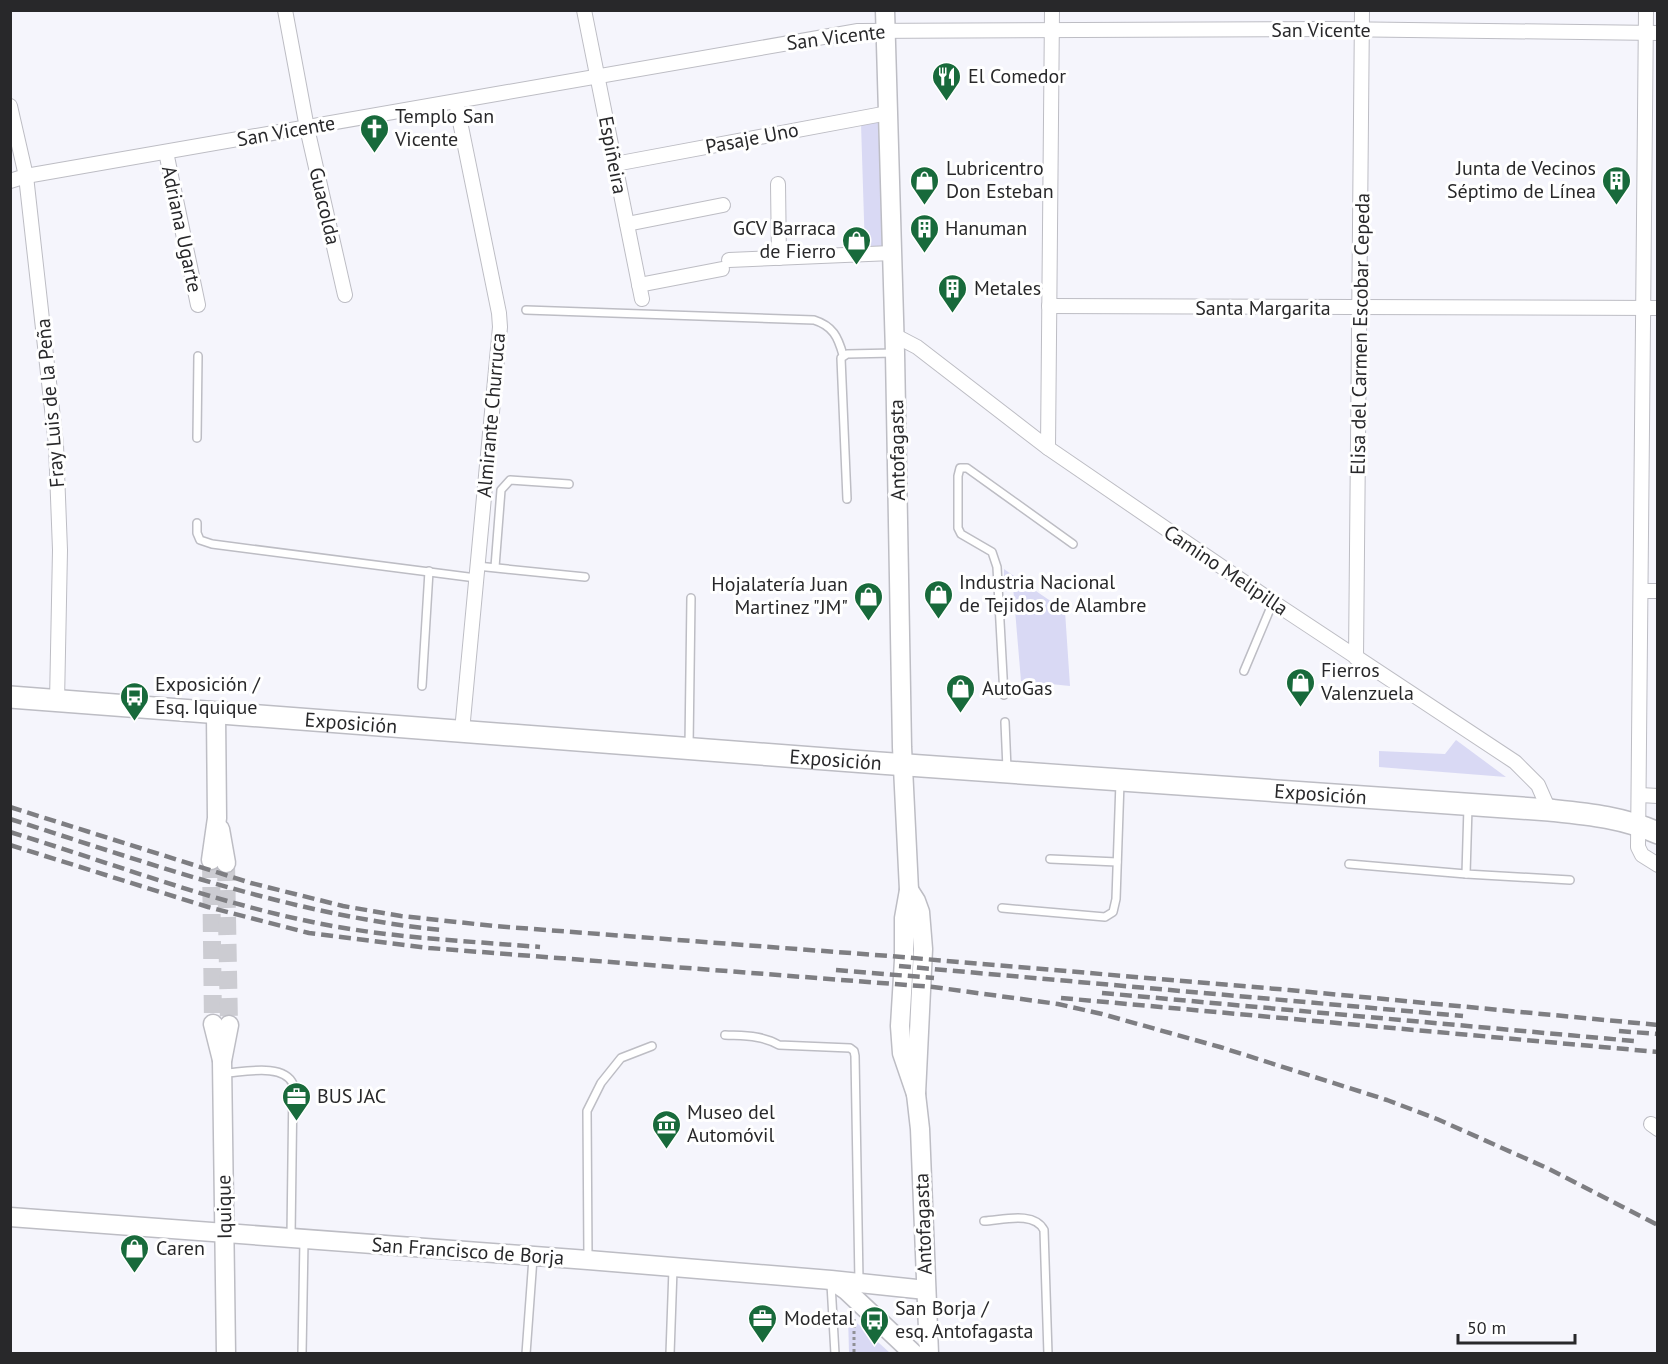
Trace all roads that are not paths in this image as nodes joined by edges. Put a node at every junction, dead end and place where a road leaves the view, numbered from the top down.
1 (285, 10) edge
2 (584, 10) edge
3 (885, 10) edge
4 (1052, 10) edge
5 (1362, 10) edge
6 (1646, 10) edge
7 (1052, 30) junction
8 (1362, 30) junction
9 (886, 31) junction
10 (1652, 33) edge
11 (598, 76) junction
12 (456, 102) junction
13 (10, 106) edge
14 (888, 112) junction
15 (308, 128) junction
16 (166, 152) junction
17 (615, 164) junction
18 (26, 176) junction
19 (10, 182) edge
20 (778, 184) dead end
21 (723, 205) dead end
22 (627, 224) junction
23 (892, 253) junction
24 (779, 258) junction
25 (345, 295) dead end
26 (198, 305) dead end
27 (1049, 306) junction
28 (1361, 308) junction
29 (1651, 308) edge
30 (526, 310) dead end
31 (895, 344) junction
32 (843, 355) junction
33 (198, 356) dead end
34 (197, 438) dead end
35 (1048, 447) junction
36 (569, 484) dead end
37 (847, 499) dead end
38 (197, 523) dead end
39 (1073, 544) dead end
40 (495, 567) junction
41 (429, 571) junction
42 (477, 572) junction
43 (585, 577) dead end
44 (1641, 591) junction
45 (1658, 591) edge
46 (691, 598) dead end
47 (1273, 602) junction
48 (1356, 658) junction
49 (1244, 671) dead end
50 (422, 686) dead end
51 (1004, 694) dead end
52 (10, 697) edge
53 (57, 702) junction
54 (216, 714) junction
55 (1005, 722) dead end
56 (462, 731) junction
57 (689, 748) junction
58 (903, 764) junction
59 (1008, 772) junction
60 (1120, 780) junction
61 (1640, 795) junction
62 (1658, 796) edge
63 (1468, 804) junction
64 (1548, 810) junction
65 (1648, 829) edge
66 (1050, 859) dead end
67 (219, 862) tunnel mouth
68 (1117, 862) junction
69 (1349, 864) dead end
70 (1658, 865) edge
71 (1466, 874) junction
72 (1570, 880) dead end
73 (1002, 908) dead end
74 (221, 1025) tunnel mouth
75 (725, 1035) dead end
76 (652, 1046) dead end
77 (222, 1067) junction
78 (10, 1217) edge
79 (984, 1221) dead end
80 (224, 1233) junction
81 (298, 1238) junction
82 (533, 1256) junction
83 (588, 1260) junction
84 (673, 1267) junction
85 (831, 1280) junction
86 (856, 1290) junction
87 (926, 1290) junction
88 (226, 1353) edge
89 (302, 1353) edge
90 (526, 1353) edge
91 (670, 1353) edge
92 (835, 1353) edge
93 (914, 1353) edge
94 (928, 1353) edge
95 (1048, 1353) edge

1 - 15 street, Guacolda
2 - 11 street, Espiñeira
3 - 9 main road, Antofagasta
4 - 7 street
5 - 8 street, Elisa del Carmen Escobar Cepeda
6 - 10 street
7 - 8 street, San Vicente
7 - 9 street, San Vicente
7 - 27 street
8 - 10 street, San Vicente
8 - 28 street, Elisa del Carmen Escobar Cepeda
9 - 11 street, San Vicente
9 - 14 main road, Antofagasta
10 - 29 street
11 - 12 street, San Vicente
11 - 17 street, Espiñeira
12 - 15 street, San Vicente
12 - 42 street, Almirante Churruca
13 - 18 street, Fray Luis de la Peña
14 - 17 street, Pasaje Uno
14 - 23 main road, Antofagasta
15 - 16 street, San Vicente
15 - 25 street, Guacolda
16 - 18 street, San Vicente
16 - 26 street, Adriana Ugarte
17 - 22 street, Espiñeira
18 - 19 street, San Vicente
18 - 53 street, Fray Luis de la Peña
20 - 24 street
21 - 22 street
22 - 24 street, Espiñeira
23 - 24 street
23 - 31 main road, Antofagasta
27 - 28 street, Santa Margarita
27 - 35 street
28 - 29 street, Santa Margarita
28 - 48 street, Elisa del Carmen Escobar Cepeda
29 - 44 street
30 - 32 lane
31 - 32 lane
31 - 35 street, Camino Melipilla
31 - 58 main road, Antofagasta
32 - 37 lane
33 - 34 lane
35 - 47 street, Camino Melipilla
36 - 40 lane
38 - 41 lane
39 - 51 lane
40 - 42 lane
40 - 43 lane
41 - 42 lane
41 - 50 lane
42 - 56 street, Almirante Churruca
44 - 45 street
44 - 61 street
46 - 57 lane
47 - 48 street, Camino Melipilla
47 - 49 lane
48 - 64 street, Camino Melipilla
52 - 53 main road, Exposición
53 - 54 main road, Exposición
54 - 56 main road, Exposición
54 - 67 main road
55 - 59 lane
56 - 57 main road, Exposición
57 - 58 main road, Exposición
58 - 59 main road, Exposición
58 - 87 main road, Antofagasta
59 - 60 main road, Exposición
60 - 63 main road, Exposición
60 - 68 lane
61 - 62 street
61 - 65 street
63 - 64 main road, Exposición
63 - 71 lane
64 - 65 main road, Exposición
65 - 70 street
66 - 68 lane
68 - 73 lane
69 - 71 lane
71 - 72 lane
74 - 77 main road, Iquique
75 - 86 lane
76 - 83 lane
77 - 80 main road, Iquique
77 - 81 lane
78 - 80 main road, San Francisco de Borja
79 - 95 lane
80 - 81 main road, San Francisco de Borja
80 - 88 main road, Iquique
81 - 82 main road, San Francisco de Borja
81 - 89 lane
82 - 83 main road, San Francisco de Borja
82 - 90 lane
83 - 84 main road, San Francisco de Borja
84 - 85 main road, San Francisco de Borja
84 - 91 lane
85 - 86 main road
85 - 92 lane
86 - 87 main road
86 - 93 main road
87 - 94 main road, Antofagasta

